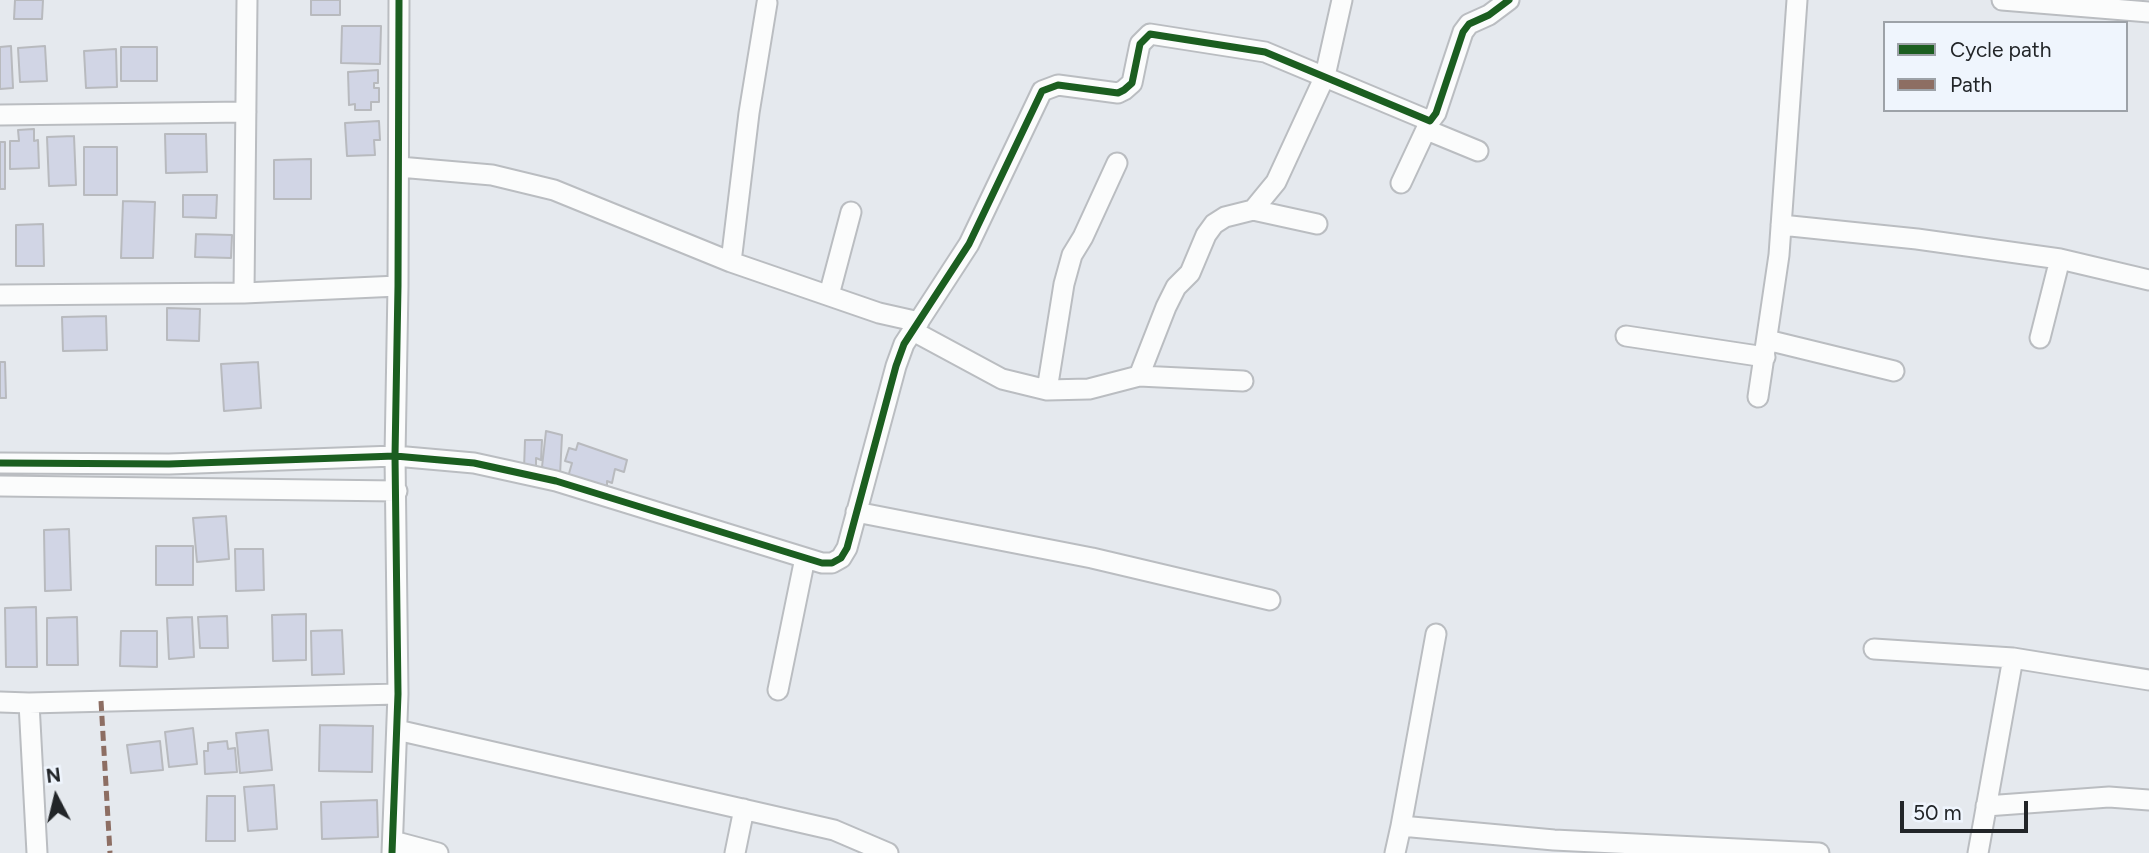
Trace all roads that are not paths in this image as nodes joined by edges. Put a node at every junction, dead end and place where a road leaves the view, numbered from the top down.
1 (247, 0) edge
2 (400, 0) edge
3 (1342, 0) edge
4 (1509, 0) edge
5 (1797, 0) edge
6 (2002, 0) edge
7 (767, 4) dead end
8 (2149, 12) edge
9 (1325, 76) junction
10 (246, 112) junction
11 (0, 115) edge
12 (1429, 126) junction
13 (1478, 151) dead end
14 (1117, 163) dead end
15 (399, 167) junction
16 (1401, 183) dead end
17 (1254, 210) junction
18 (851, 212) dead end
19 (1317, 224) dead end
20 (1781, 225) junction
21 (2060, 259) junction
22 (731, 262) junction
23 (2149, 280) edge
24 (398, 286) junction
25 (244, 293) junction
26 (0, 295) edge
27 (829, 295) junction
28 (916, 327) junction
29 (1626, 336) dead end
30 (2040, 338) dead end
31 (1766, 348) junction
32 (1894, 372) dead end
33 (1139, 376) junction
34 (1243, 381) dead end
35 (1047, 390) junction
36 (1758, 397) dead end
37 (395, 456) junction
38 (0, 463) edge
39 (0, 486) edge
40 (397, 491) junction
41 (856, 512) junction
42 (805, 558) junction
43 (1269, 600) dead end
44 (1436, 634) dead end
45 (1874, 649) dead end
46 (2013, 659) junction
47 (2149, 680) edge
48 (778, 690) dead end
49 (398, 694) junction
50 (0, 702) edge
51 (29, 703) junction
52 (397, 730) junction
53 (2149, 800) edge
54 (1986, 806) junction
55 (744, 809) junction
56 (1401, 825) junction
57 (1554, 846) edge
58 (393, 847) edge
59 (1813, 852) edge
60 (37, 853) edge
61 (438, 853) edge
62 (735, 853) edge
63 (888, 853) edge
64 (1395, 853) edge
65 (1978, 853) edge

1 - 10 street
2 - 15 street
3 - 9 street
4 - 12 street
5 - 20 street
6 - 8 street
7 - 22 street
9 - 12 street
9 - 17 street
9 - 28 street
10 - 11 street
10 - 25 street
12 - 13 street
12 - 16 street
14 - 35 street
15 - 22 street
15 - 24 street
17 - 19 street
17 - 33 street
18 - 27 street
20 - 21 street
20 - 31 street
21 - 23 street
21 - 30 street
22 - 27 street
24 - 25 street
24 - 37 street
25 - 26 street
27 - 28 street
28 - 35 street
28 - 41 street
29 - 31 street
31 - 32 street
31 - 36 street
33 - 34 street
33 - 35 street
37 - 38 street
37 - 40 street
37 - 42 street
39 - 40 street
40 - 49 street
41 - 42 street
41 - 43 street
42 - 48 street
44 - 56 street
45 - 46 street
46 - 47 street
46 - 54 street
49 - 51 street
49 - 52 street
50 - 51 street
51 - 60 street
52 - 55 street
52 - 58 street
53 - 54 street
54 - 65 street
55 - 62 street
55 - 63 street
56 - 57 street
56 - 64 street
57 - 59 street
58 - 61 street

